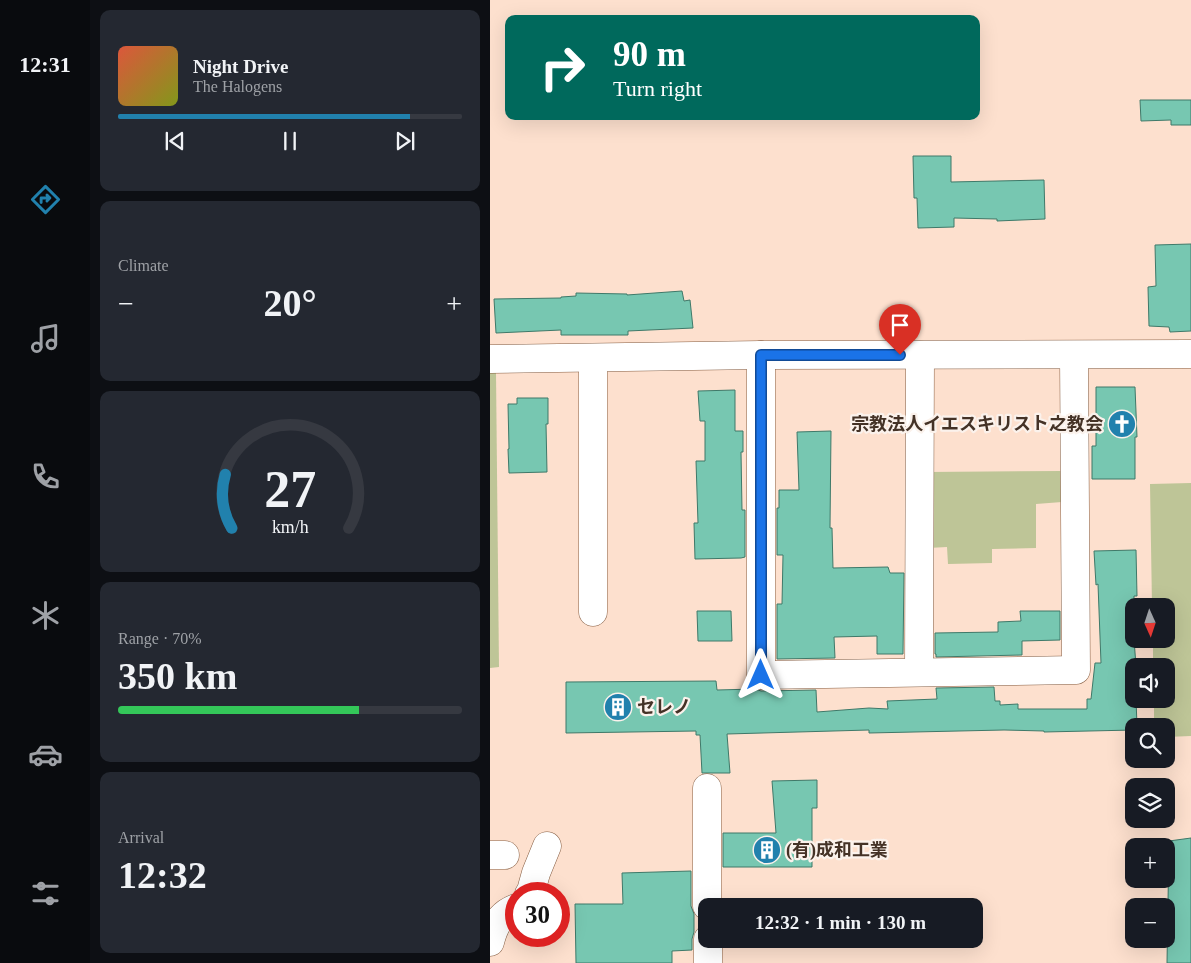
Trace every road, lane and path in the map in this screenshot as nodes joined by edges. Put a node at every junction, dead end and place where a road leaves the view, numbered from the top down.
1 (1191, 354) edge
2 (761, 355) junction
3 (920, 355) junction
4 (1074, 355) junction
5 (593, 358) junction
6 (490, 359) edge
7 (593, 612) dead end
8 (919, 672) junction
9 (707, 788) dead end
10 (547, 846) dead end
11 (533, 882) edge
12 (708, 898) edge
13 (505, 914) edge
14 (490, 942) edge
15 (708, 948) edge
16 (708, 963) edge

1 - 4 street
2 - 3 street
2 - 5 street
2 - 8 street
3 - 4 street
3 - 8 street
4 - 8 street
5 - 6 street
5 - 7 street
9 - 12 street
10 - 11 street
13 - 14 street
15 - 16 street

